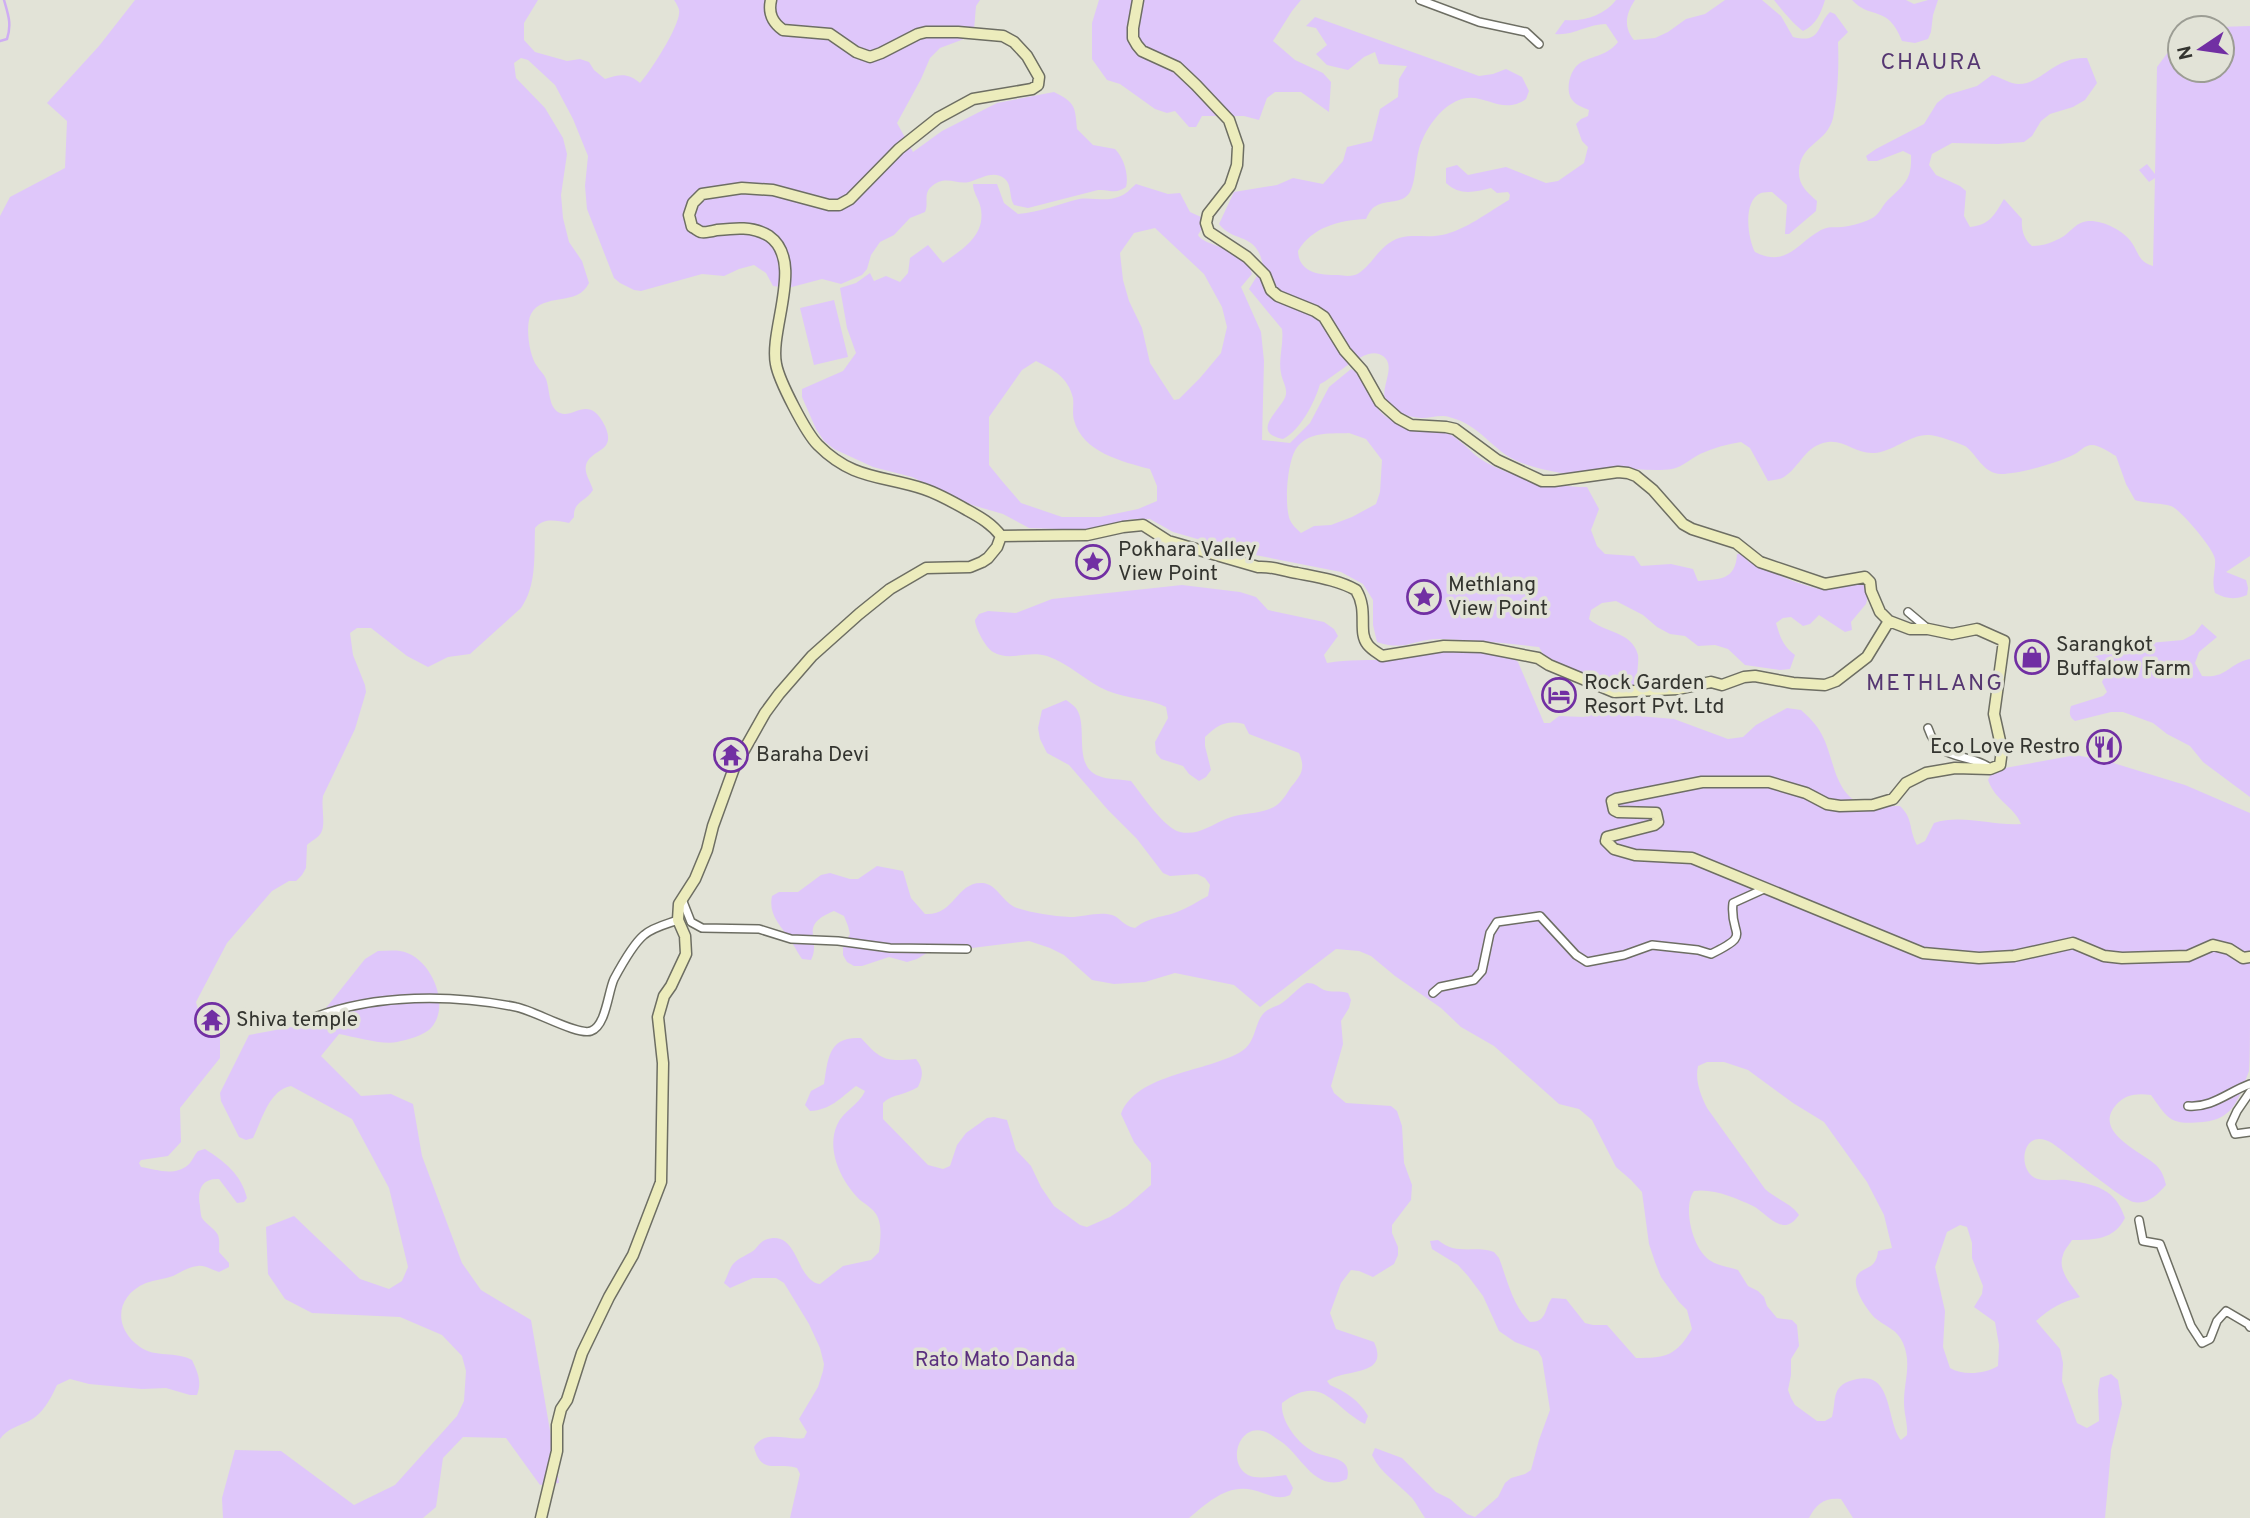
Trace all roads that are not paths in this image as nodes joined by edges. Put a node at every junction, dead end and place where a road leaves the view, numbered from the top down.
1 (771, 0) edge
2 (1138, 0) edge
3 (1420, 0) edge
4 (1539, 44) dead end
5 (1001, 536) junction
6 (1908, 612) dead end
7 (1889, 621) junction
8 (1928, 628) junction
9 (1928, 728) dead end
10 (1990, 769) junction
11 (1764, 889) junction
12 (682, 897) junction
13 (678, 920) junction
14 (967, 949) dead end
15 (2250, 957) edge
16 (1433, 993) dead end
17 (315, 1017) dead end
18 (2250, 1084) edge
19 (2250, 1092) edge
20 (2188, 1106) dead end
21 (2250, 1132) edge
22 (2139, 1220) dead end
23 (2250, 1327) edge
24 (541, 1518) edge

1 - 5 street
2 - 7 street
3 - 4 street
5 - 7 street
5 - 12 street
6 - 8 street
7 - 8 street
8 - 10 street
9 - 10 street
10 - 11 street
11 - 15 street
11 - 16 street
12 - 13 street
12 - 14 street
13 - 17 street
13 - 24 street
18 - 20 street
19 - 21 street
22 - 23 street

